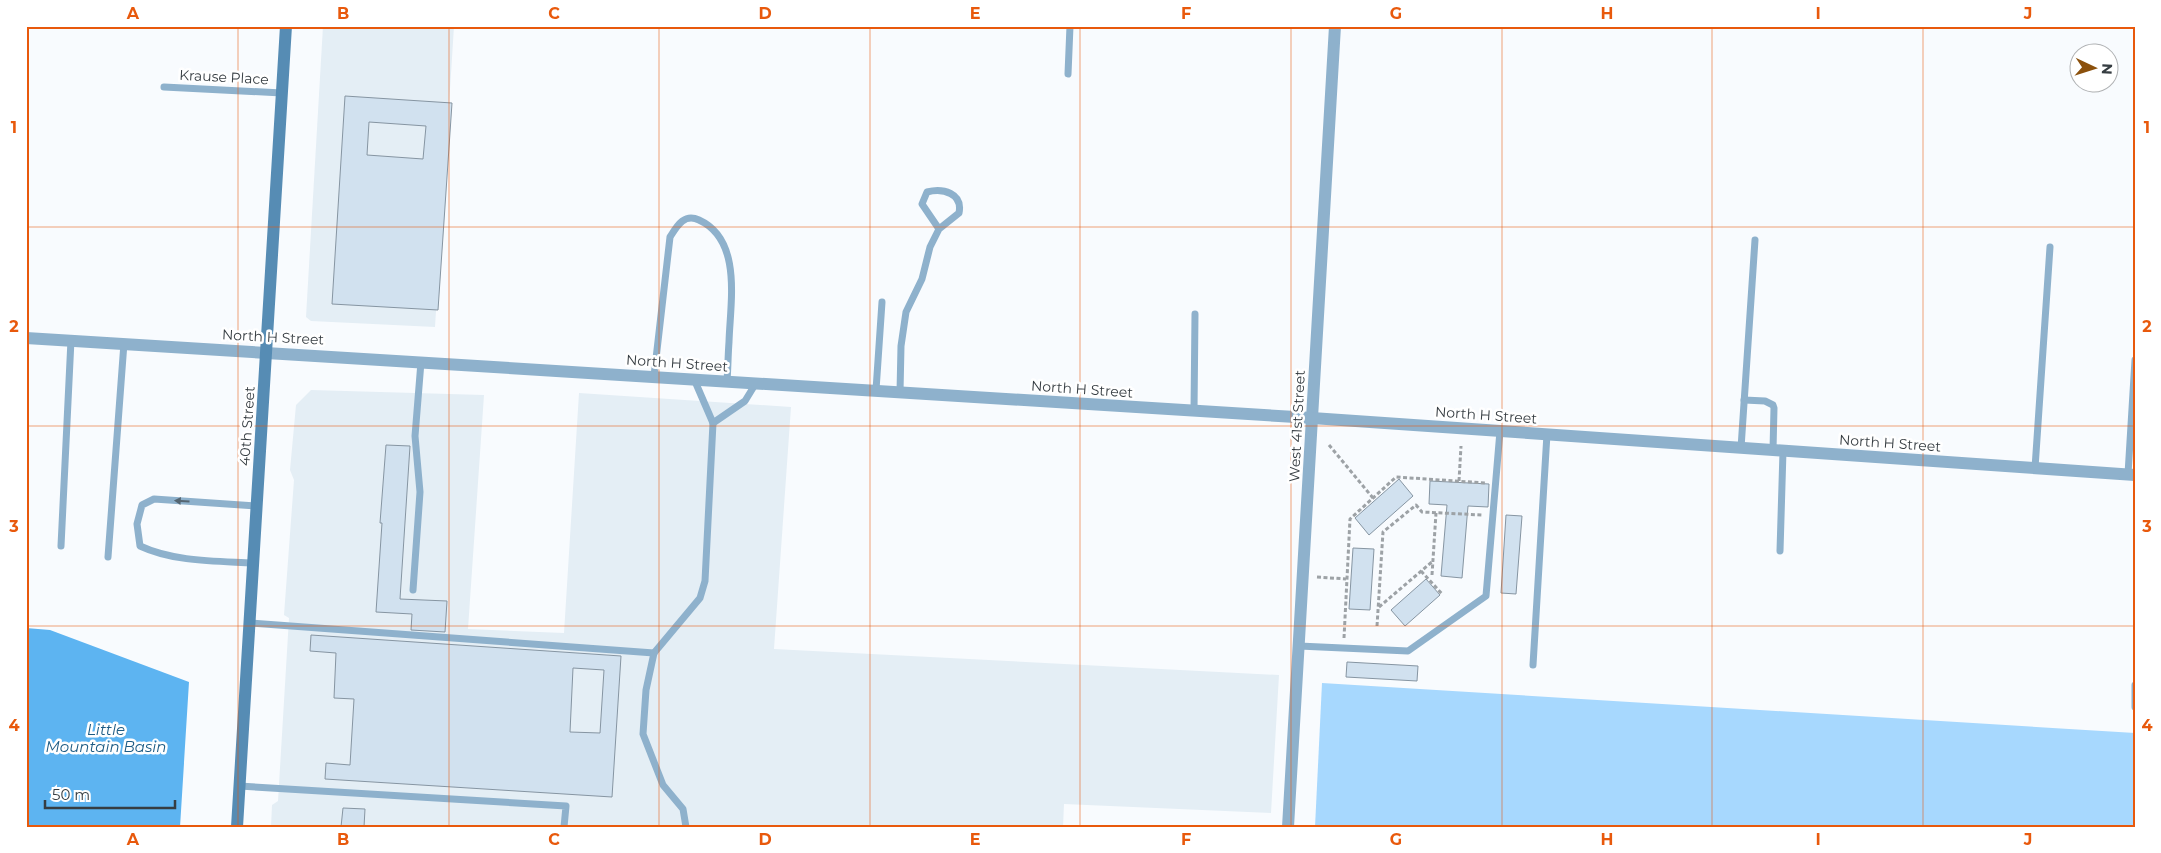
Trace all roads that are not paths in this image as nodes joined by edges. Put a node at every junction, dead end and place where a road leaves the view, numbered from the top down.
1 (286, 26) edge
2 (1070, 26) edge
3 (1335, 26) edge
4 (1068, 74) dead end
5 (164, 87) dead end
6 (282, 93) junction
7 (939, 229) junction
8 (1755, 240) dead end
9 (2050, 247) dead end
10 (882, 302) dead end
11 (1195, 314) dead end
12 (26, 338) edge
13 (71, 340) junction
14 (124, 343) junction
15 (267, 352) junction
16 (2135, 360) edge
17 (421, 362) junction
18 (654, 376) junction
19 (694, 379) junction
20 (727, 381) junction
21 (756, 383) junction
22 (876, 390) junction
23 (900, 392) junction
24 (1744, 400) junction
25 (1194, 410) junction
26 (1312, 418) junction
27 (713, 423) junction
28 (1500, 431) junction
29 (1547, 434) junction
30 (1741, 448) junction
31 (1778, 450) junction
32 (2035, 468) junction
33 (2131, 474) edge
34 (257, 506) junction
35 (62, 546) dead end
36 (1780, 551) dead end
37 (108, 557) dead end
38 (253, 563) junction
39 (413, 590) dead end
40 (250, 624) junction
41 (1299, 646) junction
42 (654, 653) junction
43 (1533, 665) dead end
44 (2135, 685) edge
45 (2135, 707) edge
46 (239, 786) junction
47 (237, 827) edge
48 (564, 827) edge
49 (686, 827) edge
50 (1288, 827) edge

1 - 6 main road, 40th Street
2 - 4 lane
3 - 26 street, West 41st Street
5 - 6 lane, Krause Place
6 - 15 main road, 40th Street
7 - 7 lane
7 - 23 lane
8 - 24 lane
9 - 32 lane
10 - 22 lane
11 - 25 lane
12 - 13 street, North H Street
13 - 14 street, North H Street
13 - 35 lane
14 - 15 street, North H Street
14 - 37 lane
15 - 17 street, North H Street
15 - 34 main road, 40th Street
16 - 33 lane
17 - 18 street, North H Street
17 - 39 lane
18 - 19 street, North H Street
18 - 20 lane
19 - 20 street, North H Street
19 - 27 lane
20 - 21 street, North H Street
21 - 22 street, North H Street
21 - 27 lane
22 - 23 street, North H Street
23 - 25 street, North H Street
24 - 30 lane
24 - 31 lane
25 - 26 street, North H Street
26 - 28 street, North H Street
26 - 41 street, West 41st Street
27 - 42 lane
28 - 29 street, North H Street
28 - 41 lane
29 - 30 street, North H Street
29 - 43 lane
30 - 31 street, North H Street
31 - 32 street, North H Street
31 - 36 lane
32 - 33 street, North H Street
34 - 38 main road, 40th Street
34 -> 38 lane
38 - 40 main road, 40th Street
40 - 42 lane
40 - 46 main road, 40th Street
41 - 50 street, West 41st Street
42 - 49 lane
44 - 45 lane
46 - 47 main road, 40th Street
46 - 48 lane

